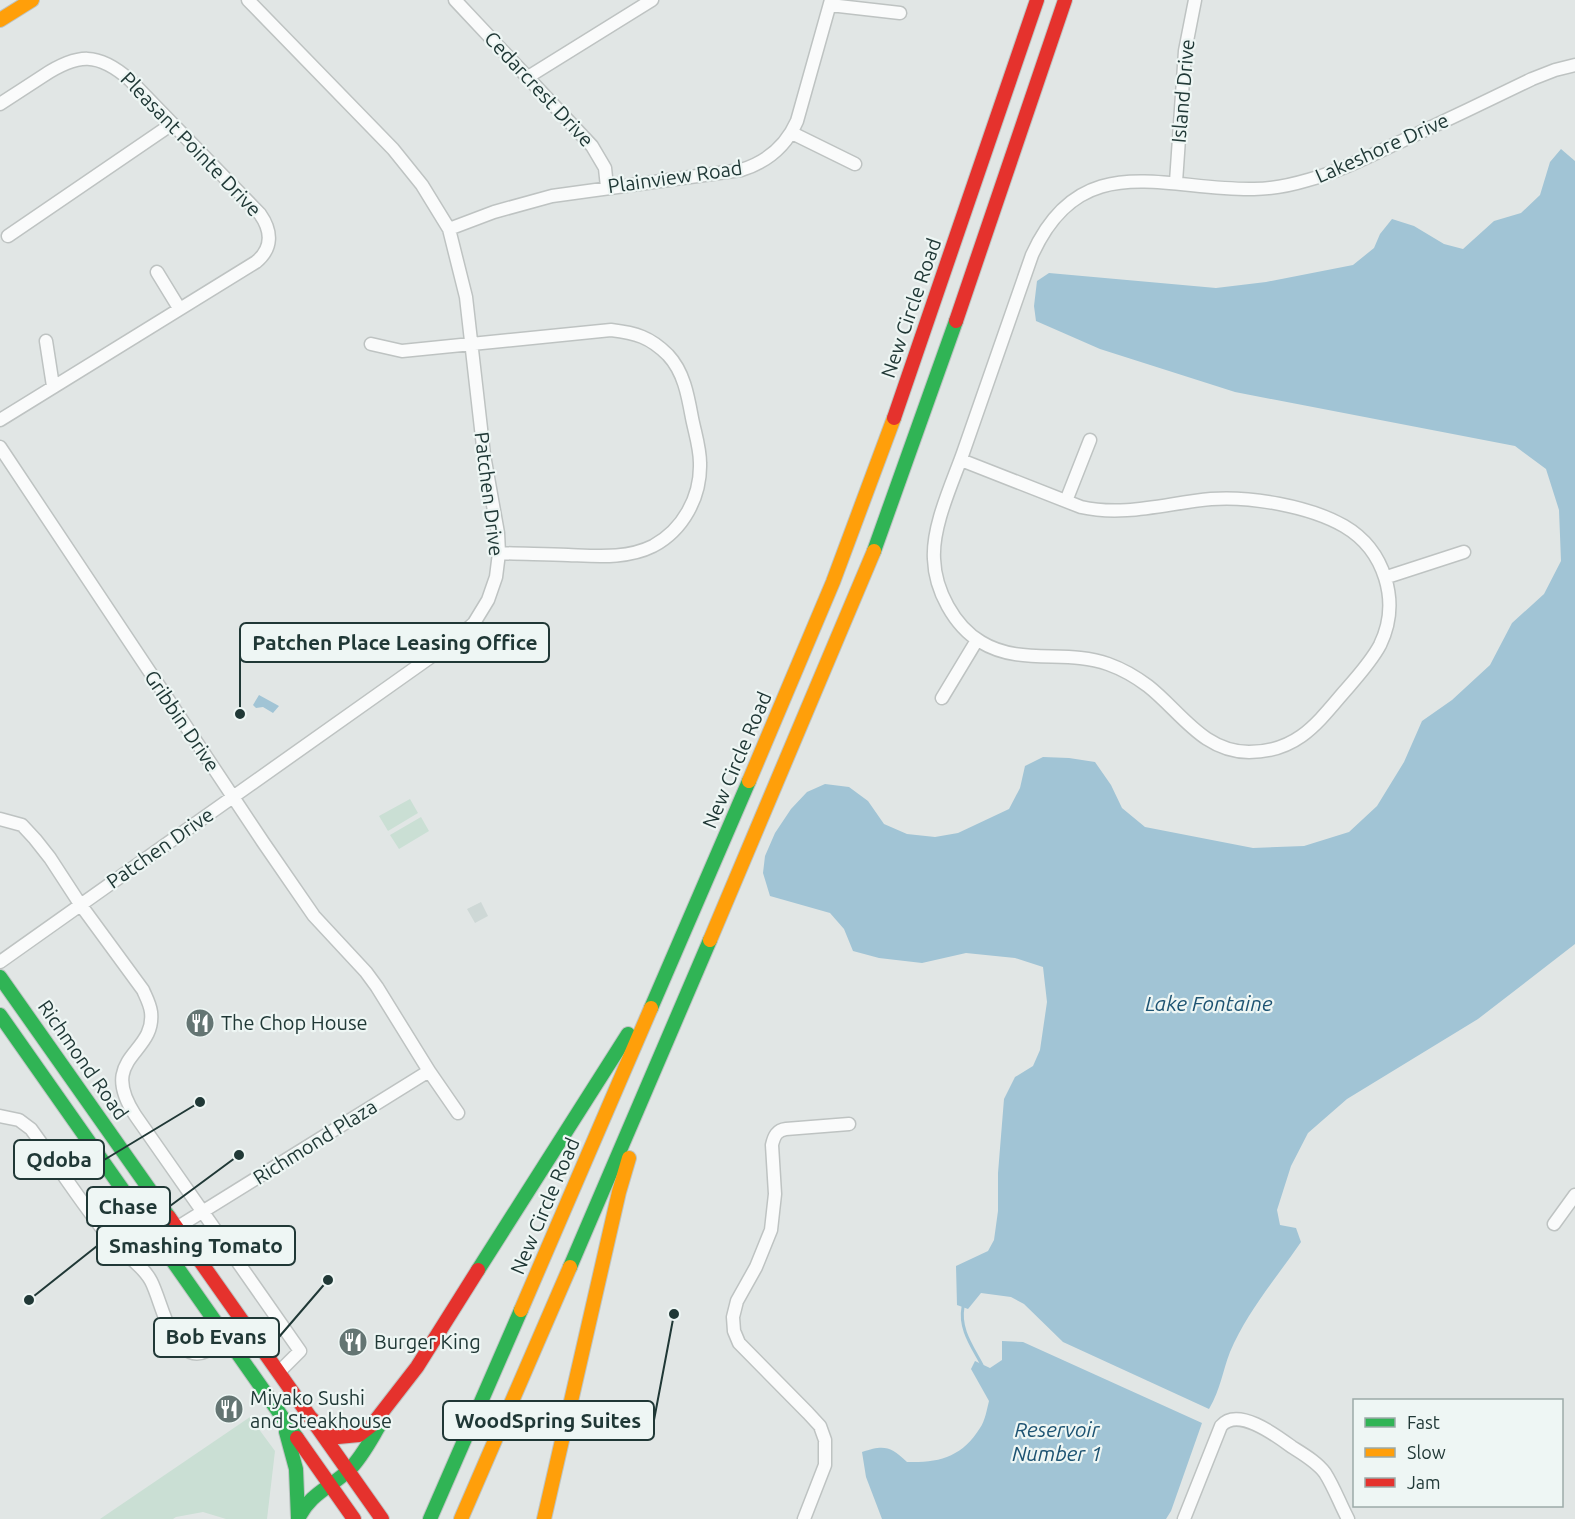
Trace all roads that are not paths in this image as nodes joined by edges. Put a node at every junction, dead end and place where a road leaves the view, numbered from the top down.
1 (32, 0) edge
2 (248, 0) edge
3 (455, 0) edge
4 (652, 0) edge
5 (1037, 0) edge
6 (1065, 0) edge
7 (1195, 0) edge
8 (830, 2) edge
9 (900, 14) dead end
10 (0, 20) edge
11 (1575, 65) edge
12 (528, 76) junction
13 (0, 104) edge
14 (172, 124) junction
15 (792, 133) junction
16 (855, 164) dead end
17 (1176, 182) junction
18 (607, 187) junction
19 (449, 229) junction
20 (8, 236) dead end
21 (157, 272) dead end
22 (179, 308) junction
23 (46, 341) dead end
24 (371, 344) dead end
25 (471, 344) junction
26 (53, 386) junction
27 (0, 420) edge
28 (1090, 440) dead end
29 (0, 447) edge
30 (961, 460) junction
31 (1066, 501) junction
32 (1464, 552) dead end
33 (500, 554) junction
34 (1387, 577) junction
35 (977, 640) junction
36 (942, 698) dead end
37 (232, 797) junction
38 (0, 819) edge
39 (80, 904) junction
40 (687, 928) junction
41 (704, 953) junction
42 (0, 962) edge
43 (0, 977) edge
44 (0, 1015) edge
45 (429, 1071) junction
46 (458, 1113) dead end
47 (0, 1116) edge
48 (849, 1124) dead end
49 (92, 1146) junction
50 (58, 1166) junction
51 (1575, 1195) edge
52 (203, 1212) junction
53 (1554, 1224) dead end
54 (177, 1228) junction
55 (158, 1240) junction
56 (226, 1336) junction
57 (279, 1372) junction
58 (410, 1376) junction
59 (278, 1411) junction
60 (308, 1415) junction
61 (348, 1471) junction
62 (331, 1486) junction
63 (298, 1519) edge
64 (354, 1519) edge
65 (382, 1519) edge
66 (430, 1519) edge
67 (461, 1519) edge
68 (544, 1519) edge
69 (804, 1519) edge
70 (1184, 1519) edge
71 (1348, 1519) edge

1 - 10 main road
2 - 19 street, Patchen Drive
3 - 12 street, Cedarcrest Drive
4 - 12 street
5 - 40 main road, New Circle Road
6 - 41 main road
7 - 17 street, Island Drive
8 - 9 street
8 - 15 street, Plainview Road
11 - 17 street, Lakeshore Drive
12 - 18 street, Cedarcrest Drive
13 - 14 street, Pleasant Pointe Drive
14 - 20 street
14 - 22 street, Pleasant Pointe Drive
15 - 16 street
15 - 18 street, Plainview Road
17 - 30 street, Lakeshore Drive
18 - 19 street, Plainview Road
19 - 25 street, Patchen Drive
21 - 22 street
22 - 26 street, Pleasant Pointe Drive
23 - 26 street
24 - 25 street
25 - 33 street, Patchen Drive
25 - 33 street
26 - 27 street, Pleasant Pointe Drive
28 - 31 street
29 - 37 street, Gribbin Drive
30 - 31 street, Lakeshore Drive
30 - 35 street, Lakeshore Drive
31 - 34 street, Lakeshore Drive
32 - 34 street
33 - 37 street, Patchen Drive
34 - 35 street, Lakeshore Drive
35 - 36 street
37 - 39 street, Patchen Drive
37 - 45 street, Gribbin Drive
38 - 39 street
39 - 42 street, Patchen Drive
39 - 52 street
40 - 58 main road
40 - 66 main road, New Circle Road
41 - 67 main road
41 - 68 main road
43 - 54 main road, Richmond Road
44 - 49 main road
45 - 46 street
45 - 52 street, Richmond Plaza
47 - 50 street
48 - 69 street
49 - 50 street
49 - 55 main road
50 - 56 street
51 - 53 street
52 - 54 street, Richmond Plaza
52 - 57 street
54 - 55 street, Richmond Plaza
54 - 57 main road, Richmond Road
55 - 56 main road
56 - 59 main road
57 - 60 main road, Richmond Road
58 - 60 main road
58 - 61 main road
59 - 62 main road
59 - 63 main road
60 - 61 main road, Richmond Road
61 - 62 main road
61 - 65 main road, Richmond Road
62 - 63 main road
62 - 64 main road
70 - 71 street

